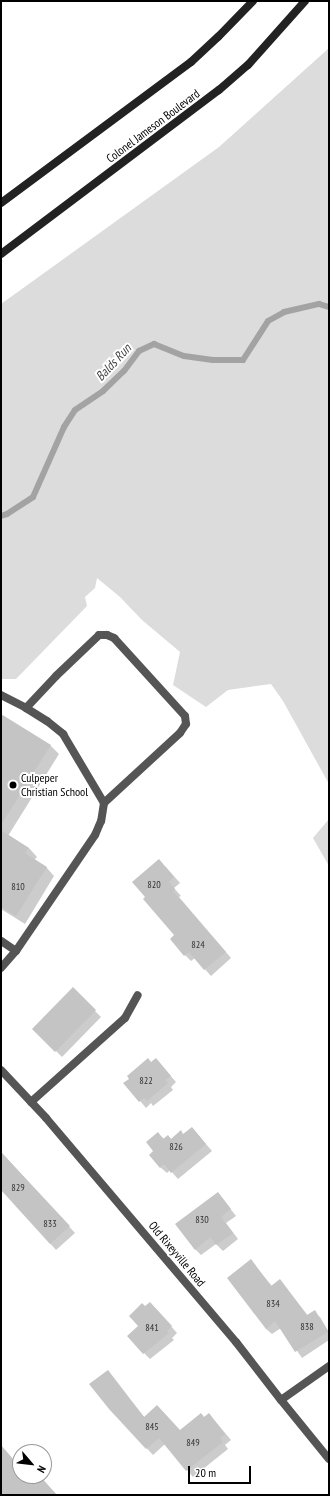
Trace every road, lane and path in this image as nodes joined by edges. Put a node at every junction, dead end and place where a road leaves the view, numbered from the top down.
1 (253, 1) edge
2 (305, 1) edge
3 (1, 203) edge
4 (1, 254) edge
5 (1, 695) edge
6 (26, 708) junction
7 (104, 803) junction
8 (1, 941) edge
9 (16, 951) junction
10 (1, 968) edge
11 (138, 995) dead end
12 (1, 1070) edge
13 (32, 1102) junction
14 (329, 1366) edge
15 (281, 1400) junction
16 (329, 1459) edge

1 - 3 main road
2 - 4 main road, Colonel Jameson Boulevard
5 - 6 street
6 - 7 street
6 - 7 street
7 - 9 street
8 - 9 street
9 - 10 street
11 - 13 street
12 - 13 street, Old Rixeyville Road
13 - 15 street, Old Rixeyville Road
14 - 15 street
15 - 16 street, Old Rixeyville Road

